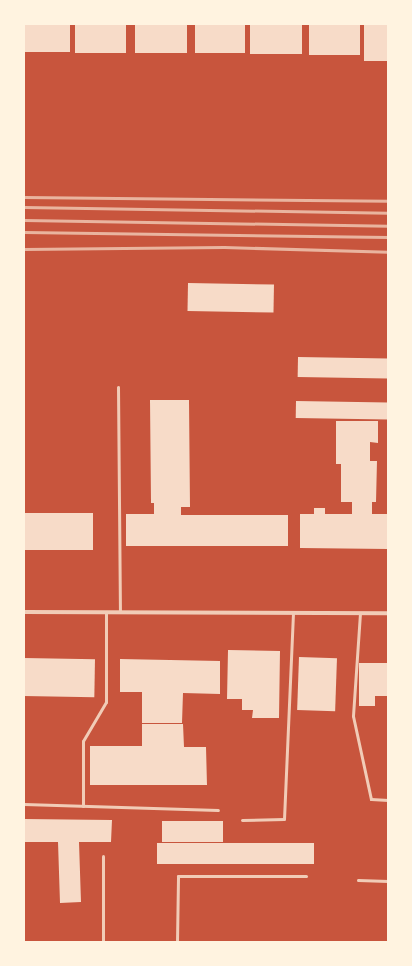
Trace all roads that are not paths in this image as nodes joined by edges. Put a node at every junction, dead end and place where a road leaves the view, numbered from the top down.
1 (118, 387) dead end
2 (24, 612) edge
3 (106, 612) junction
4 (120, 612) junction
5 (293, 612) junction
6 (360, 613) junction
7 (388, 613) edge
8 (388, 800) edge
9 (24, 804) edge
10 (83, 806) junction
11 (218, 810) dead end
12 (242, 820) dead end
13 (103, 856) dead end
14 (306, 876) dead end
15 (358, 880) dead end
16 (388, 881) edge
17 (103, 942) edge
18 (177, 942) edge

1 - 4 lane
2 - 3 street
3 - 4 street
3 - 10 lane
4 - 5 street
5 - 6 street
5 - 12 lane
6 - 7 street
6 - 8 lane
9 - 10 lane
10 - 11 lane
13 - 17 lane
14 - 18 lane
15 - 16 lane

